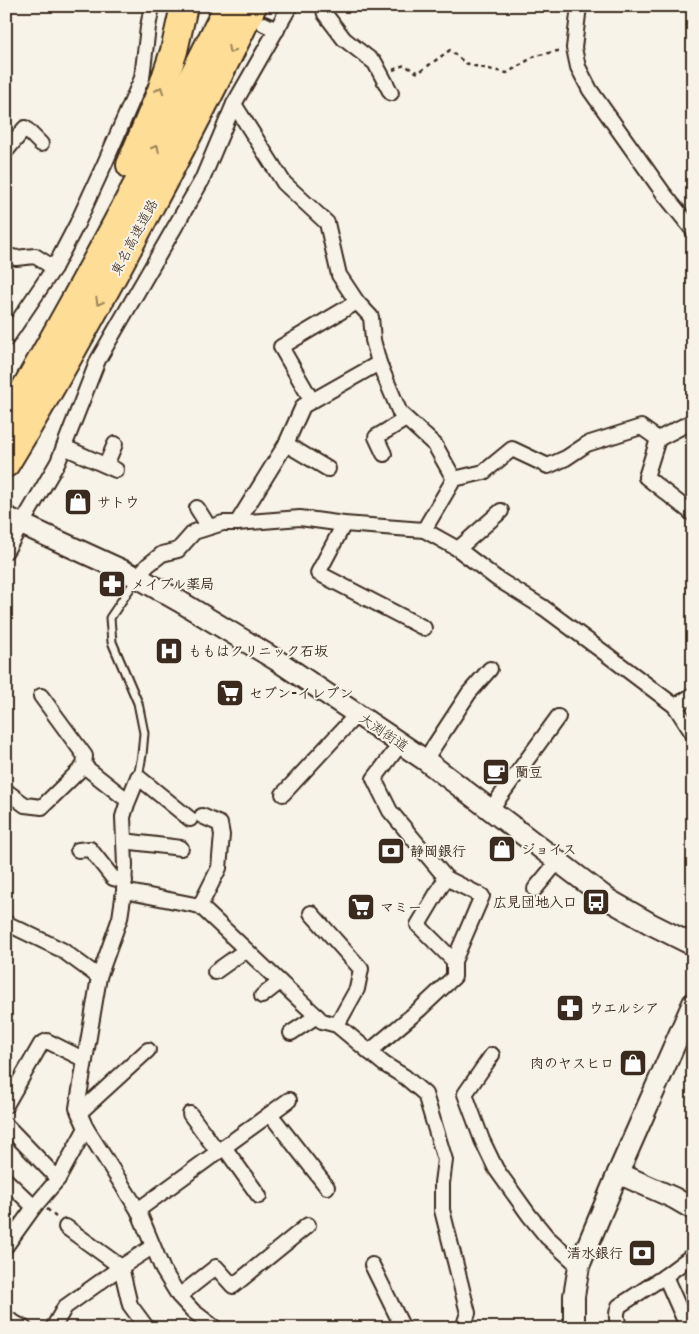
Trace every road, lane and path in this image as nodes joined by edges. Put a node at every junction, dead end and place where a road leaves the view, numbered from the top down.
1 (184, 6) edge
2 (228, 6) edge
3 (290, 6) edge
4 (323, 6) edge
5 (579, 6) edge
6 (150, 9) edge
7 (258, 15) edge
8 (277, 30) junction
9 (574, 48) junction
10 (382, 76) junction
11 (391, 93) dead end
12 (234, 104) junction
13 (42, 144) dead end
14 (6, 152) edge
15 (693, 230) edge
16 (6, 255) edge
17 (54, 268) junction
18 (357, 302) junction
19 (6, 339) edge
20 (379, 363) junction
21 (6, 400) edge
22 (312, 401) junction
23 (406, 419) junction
24 (6, 421) edge
25 (693, 421) edge
26 (658, 439) junction
27 (115, 444) dead end
28 (286, 444) junction
29 (64, 447) junction
30 (384, 454) dead end
31 (6, 464) edge
32 (328, 469) dead end
33 (454, 479) junction
34 (197, 508) dead end
35 (500, 511) dead end
36 (693, 514) edge
37 (14, 520) edge
38 (237, 523) junction
39 (344, 524) junction
40 (209, 527) junction
41 (424, 530) junction
42 (458, 549) junction
43 (6, 551) edge
44 (137, 577) junction
45 (424, 628) dead end
46 (490, 669) dead end
47 (693, 695) edge
48 (41, 696) dead end
49 (675, 706) junction
50 (357, 714) junction
51 (558, 717) dead end
52 (693, 734) edge
53 (401, 743) junction
54 (426, 760) junction
55 (84, 766) junction
56 (138, 777) junction
57 (6, 791) edge
58 (283, 794) dead end
59 (122, 796) dead end
60 (491, 809) junction
61 (124, 841) junction
62 (181, 848) dead end
63 (78, 850) dead end
64 (558, 861) junction
65 (446, 878) junction
66 (124, 886) junction
67 (535, 889) dead end
68 (200, 906) junction
69 (311, 913) dead end
70 (6, 924) edge
71 (693, 945) edge
72 (246, 950) junction
73 (454, 961) junction
74 (215, 972) dead end
75 (99, 977) junction
76 (280, 982) junction
77 (262, 996) dead end
78 (693, 1003) edge
79 (316, 1016) junction
80 (337, 1025) junction
81 (291, 1033) dead end
82 (148, 1050) dead end
83 (369, 1052) junction
84 (492, 1055) dead end
85 (85, 1060) junction
86 (289, 1100) dead end
87 (6, 1105) edge
88 (79, 1113) junction
89 (190, 1114) dead end
90 (270, 1114) junction
91 (6, 1125) edge
92 (86, 1128) junction
93 (221, 1149) junction
94 (618, 1173) junction
95 (58, 1179) junction
96 (6, 1180) edge
97 (326, 1188) dead end
98 (259, 1196) dead end
99 (36, 1205) junction
100 (693, 1209) edge
101 (138, 1210) junction
102 (308, 1225) dead end
103 (66, 1227) joint
104 (6, 1246) edge
105 (152, 1247) junction
106 (693, 1255) edge
107 (372, 1265) dead end
108 (579, 1266) junction
109 (121, 1268) junction
110 (665, 1276) junction
111 (179, 1296) junction
112 (6, 1318) edge
113 (24, 1328) edge
114 (54, 1328) edge
115 (147, 1328) edge
116 (215, 1328) edge
117 (403, 1328) edge
118 (463, 1328) edge
119 (574, 1328) edge
120 (620, 1328) edge
121 (688, 1328) edge

21 -> 1 highway
24 -> 2 highway, 東名高速道路
3 - 8 street
4 - 10 street
5 - 9 street
6 - 17 street
7 - 8 street
7 -> 31 highway, 東名高速道路
8 - 12 street
9 - 10 path
9 - 15 street
10 - 11 street
12 - 18 street
12 - 29 street
13 - 14 street
16 - 17 street
17 - 19 street
18 - 20 street
18 - 22 street
20 - 22 street
20 - 23 street
22 - 28 street
23 - 30 street
23 - 33 street
25 - 26 street
26 - 33 street
26 - 36 street
27 - 29 street
28 - 32 street
28 - 38 street
29 - 37 street
33 - 41 street
34 - 40 street
35 - 42 street
37 - 43 street
37 - 44 street, 大渕街道
38 - 39 street
38 - 40 street
39 - 41 street
39 - 45 street
40 - 44 street
41 - 42 street
42 - 49 street
44 - 50 street, 大渕街道
44 - 56 lane
46 - 54 street
47 - 49 street
48 - 55 street
49 - 52 street
50 - 53 street, 大渕街道
50 - 58 street
51 - 60 street
53 - 54 street, 大渕街道
53 - 65 street
54 - 60 street, 大渕街道
55 - 57 street
55 - 59 street
56 - 61 street
56 - 68 street
60 - 64 street, 大渕街道
61 - 62 street
61 - 66 street
63 - 66 street
64 - 67 street
64 - 71 street, 大渕街道
65 - 73 street
65 - 73 street
66 - 68 street
66 - 75 street
68 - 72 street
69 - 80 street
70 - 75 street
72 - 74 street
72 - 76 street
73 - 83 street
75 - 85 street
76 - 77 street
76 - 79 street
78 - 94 street
79 - 80 street
79 - 81 street
80 - 83 street
82 - 88 street
83 - 118 street
84 - 108 street
85 - 87 street
85 - 88 street
86 - 90 street
88 - 92 street
89 - 93 street
90 - 93 street
90 - 97 street
91 - 95 street
92 - 95 street
92 - 101 street
93 - 98 street
93 - 101 street
94 - 100 street
94 - 108 street
95 - 99 street
96 - 99 street
99 - 103 path
99 - 104 street
101 - 105 street
102 - 111 street
103 - 109 street
105 - 109 street
105 - 111 street
106 - 110 street
107 - 117 street
108 - 119 street
109 - 114 street
109 - 115 street
110 - 120 street
110 - 121 street
111 - 116 street
112 - 113 street

